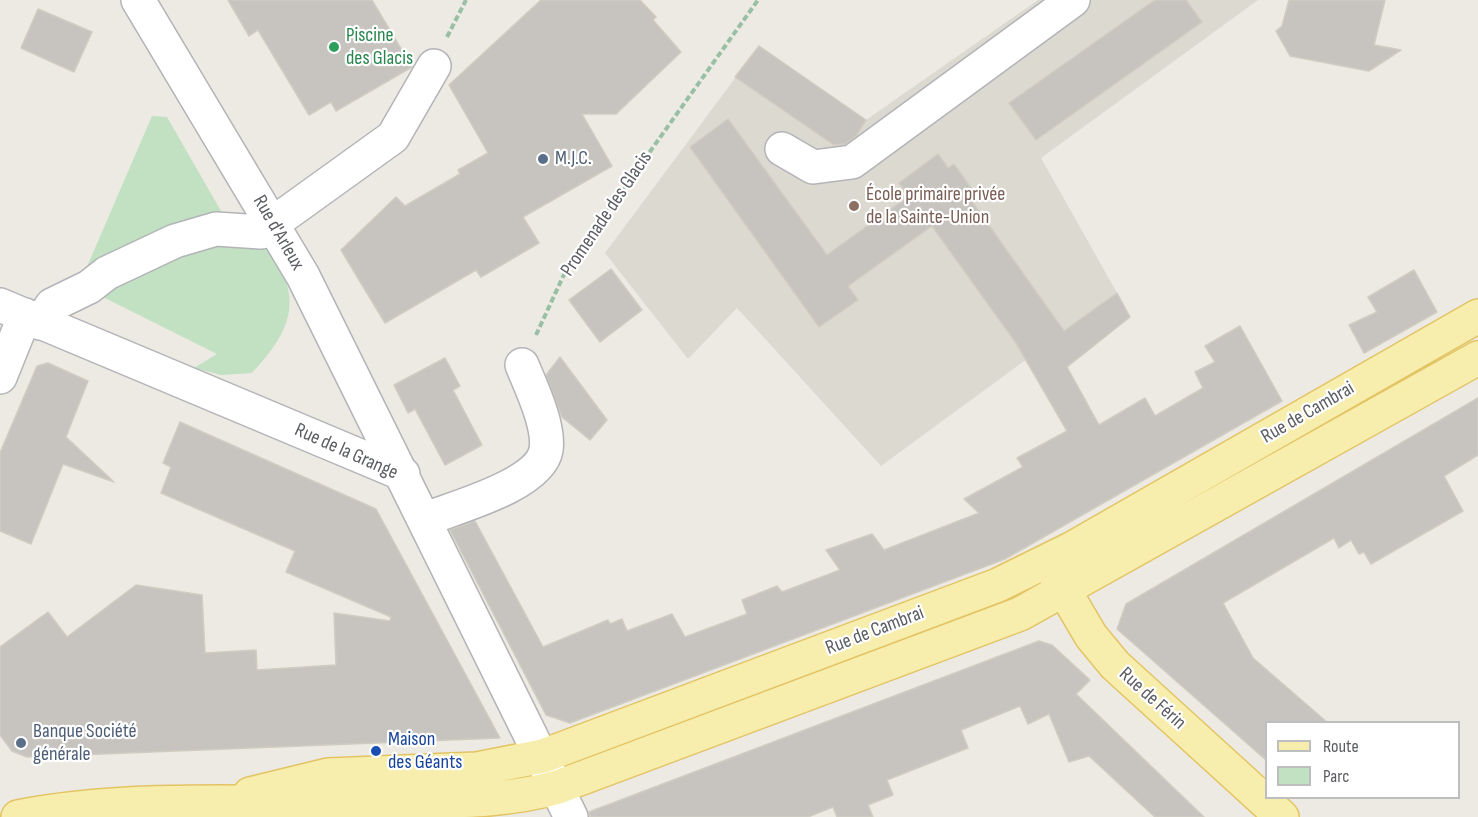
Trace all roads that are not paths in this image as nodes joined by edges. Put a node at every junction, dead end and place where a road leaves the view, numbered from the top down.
1 (138, 0) edge
2 (1073, 0) edge
3 (434, 66) dead end
4 (782, 149) dead end
5 (274, 222) junction
6 (22, 314) edge
7 (1478, 316) edge
8 (1478, 358) edge
9 (522, 365) road end
10 (0, 377) edge
11 (403, 474) junction
12 (426, 519) junction
13 (1048, 561) junction
14 (1063, 592) junction
15 (543, 756) junction
16 (558, 787) junction
17 (0, 800) edge
18 (221, 802) junction
19 (60, 809) junction
20 (18, 817) edge
21 (572, 817) edge
22 (1282, 817) edge

1 - 5 street, Rue d'Arleux
2 - 4 street
3 - 5 street
5 - 6 street
5 - 11 street, Rue d'Arleux
6 - 10 street
6 - 11 street, Rue de la Grange
7 - 13 main road, Rue de Cambrai
8 - 14 main road, Rue de Cambrai
9 - 12 street
11 - 12 street, Rue de la Grange
12 - 15 street, Rue de la Grange
13 - 14 main road, Rue de Férin
13 - 15 main road, Rue de Cambrai
14 - 16 main road, Rue de Cambrai
14 - 22 main road, Rue de Férin
15 - 16 street, Rue de la Grange
15 - 18 main road, Rue de Cambrai
16 - 18 main road, Rue de Cambrai
16 - 21 street, Rue de la Grange
17 - 19 main road, Rue de Cambrai
18 - 19 main road, Rue de Cambrai
19 - 20 main road, Rue de Cambrai

